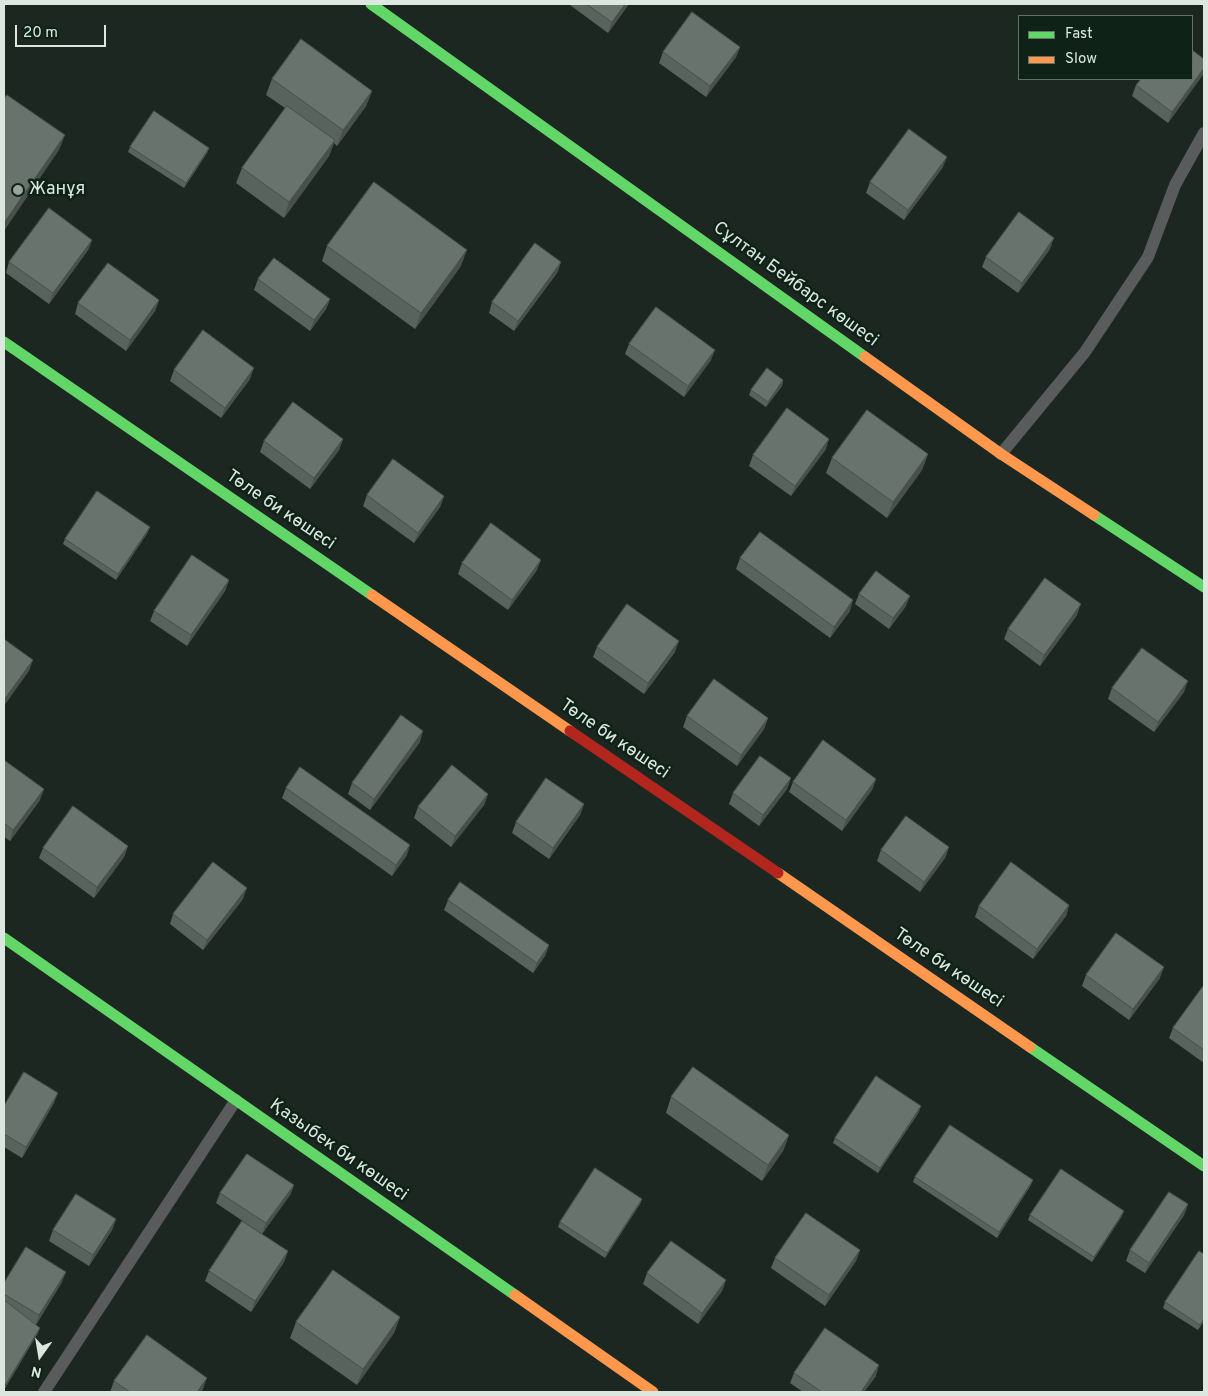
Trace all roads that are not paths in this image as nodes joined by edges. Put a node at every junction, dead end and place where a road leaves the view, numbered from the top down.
1 (371, 4) edge
2 (1204, 133) edge
3 (4, 342) edge
4 (1001, 454) junction
5 (1204, 587) edge
6 (4, 938) edge
7 (236, 1100) junction
8 (1204, 1166) edge
9 (44, 1392) edge
10 (653, 1392) edge

1 - 4 street, Сұлтан Бейбарс көшесі
2 - 4 lane
3 - 8 street, Төле би көшесі
4 - 5 street, Сұлтан Бейбарс көшесі
6 - 7 street, Қазыбек би көшесі
7 - 9 lane
7 - 10 street, Қазыбек би көшесі

